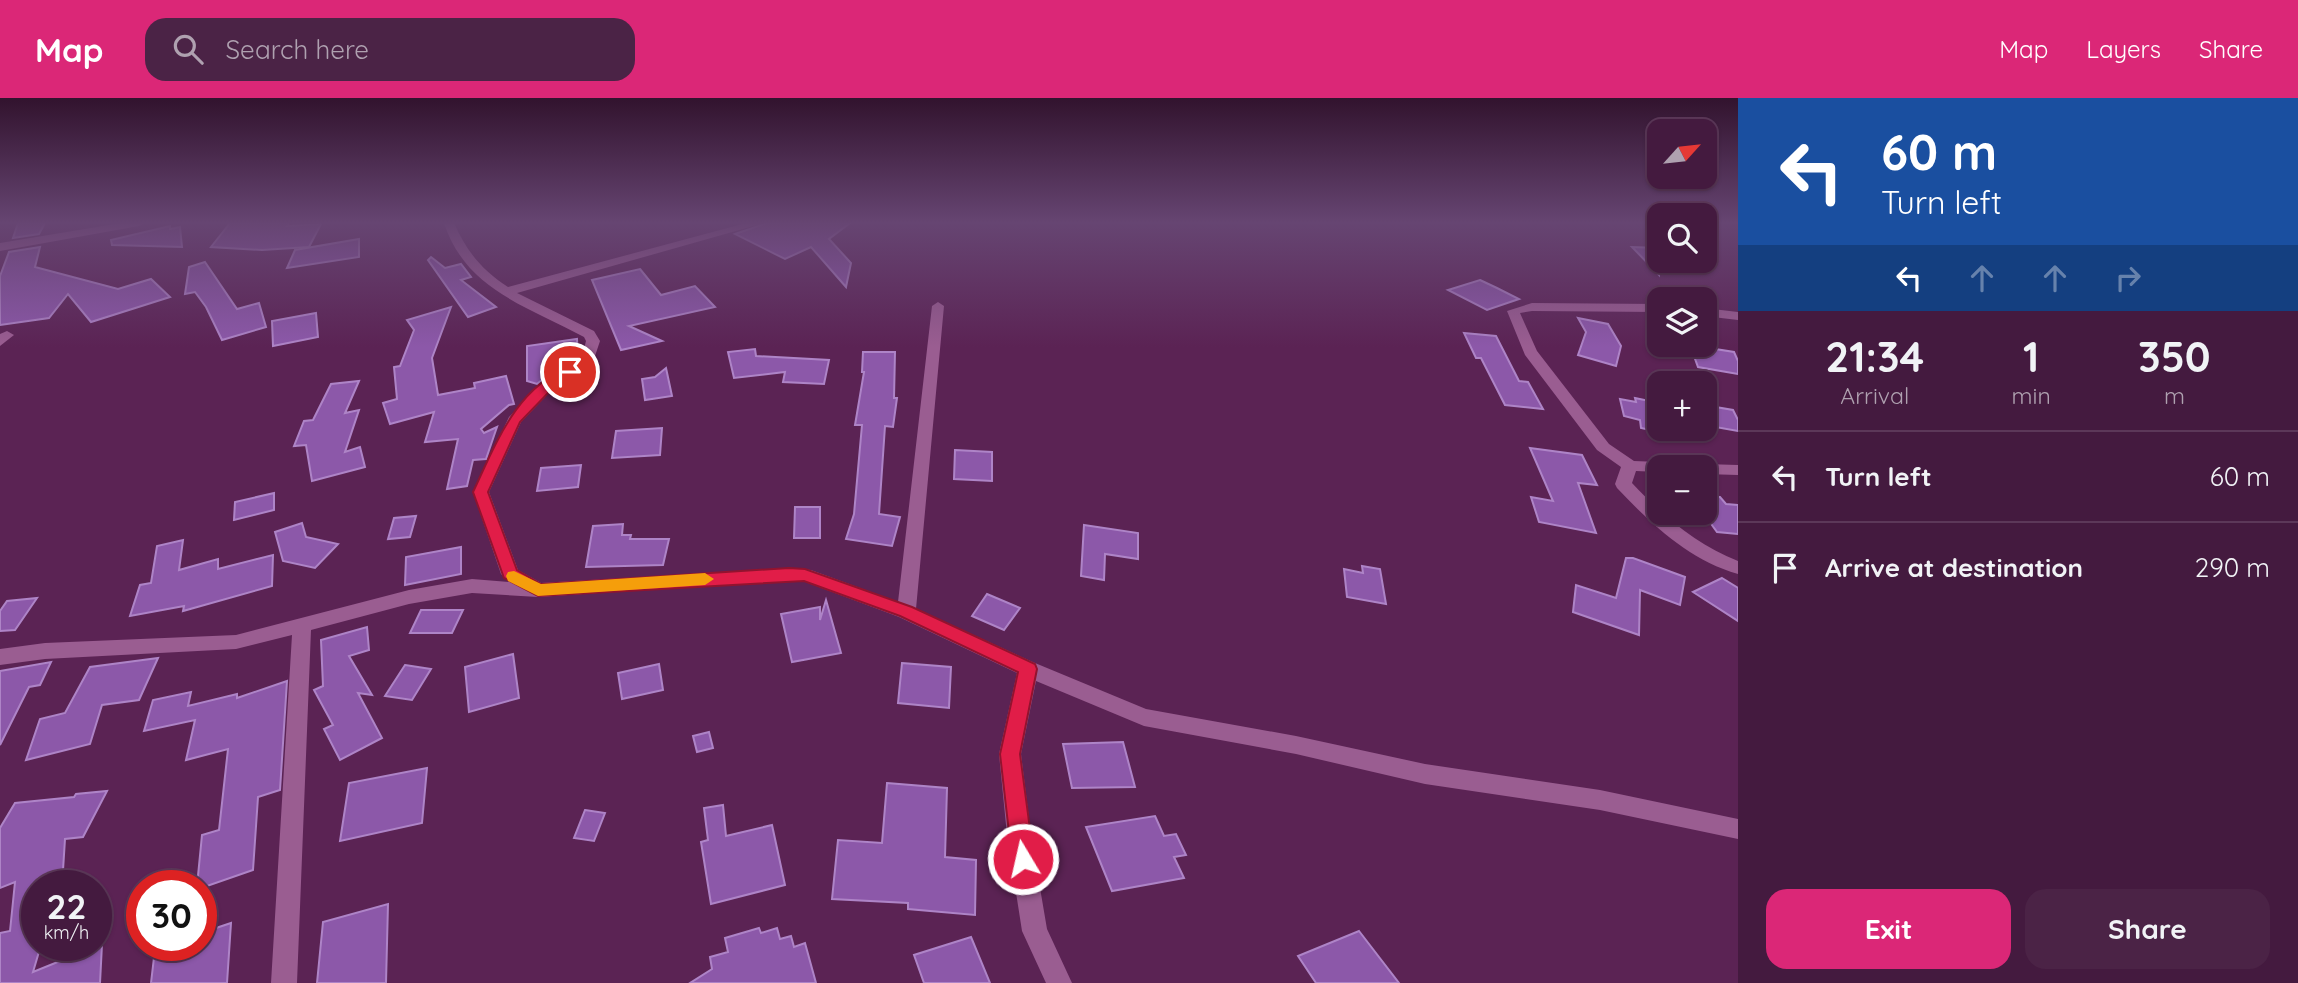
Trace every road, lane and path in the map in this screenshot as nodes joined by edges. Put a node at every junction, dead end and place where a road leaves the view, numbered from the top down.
1 (471, 264) edge
2 (607, 264) edge
3 (505, 292) junction
4 (938, 306) dead end
5 (1647, 308) edge
6 (1717, 314) edge
7 (1738, 316) edge
8 (1630, 466) junction
9 (1647, 467) edge
10 (1717, 469) edge
11 (1738, 470) edge
12 (1738, 568) edge
13 (538, 590) junction
14 (906, 612) junction
15 (302, 624) junction
16 (0, 657) edge
17 (1028, 669) junction
18 (1738, 829) edge
19 (284, 983) edge
20 (1059, 983) edge

1 - 3 street
2 - 3 street
3 - 13 street
4 - 14 street
5 - 8 street
6 - 7 street
8 - 9 street
8 - 12 street
10 - 11 street
13 - 14 street
13 - 15 street
14 - 17 street
15 - 16 street
15 - 19 street
17 - 18 street
17 - 20 street

